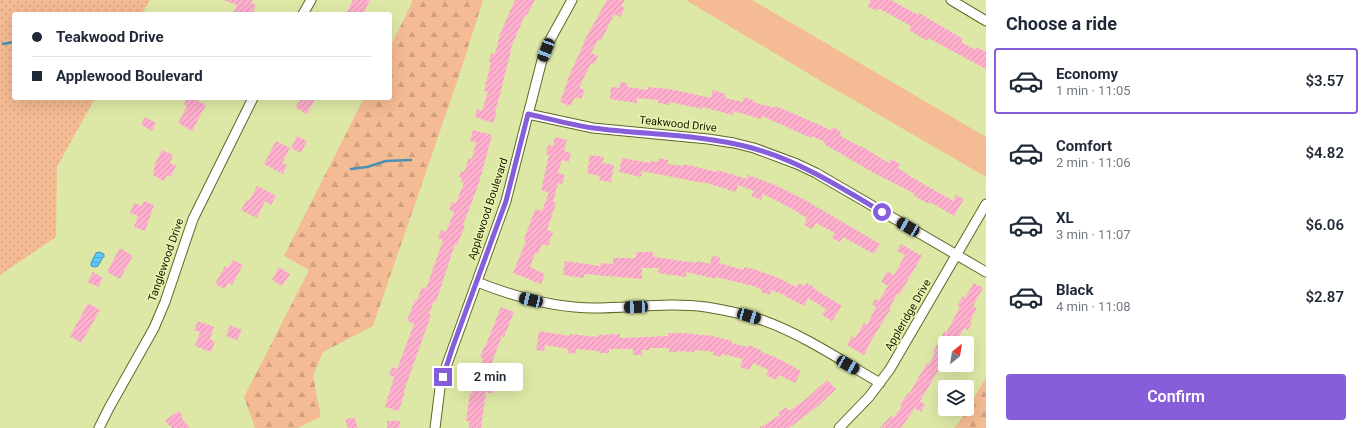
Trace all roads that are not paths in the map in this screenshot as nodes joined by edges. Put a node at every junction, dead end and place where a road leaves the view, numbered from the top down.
1 (311, 0) edge
2 (572, 0) edge
3 (950, 0) edge
4 (304, 12) edge
5 (986, 20) edge
6 (252, 100) edge
7 (528, 114) junction
8 (986, 204) edge
9 (956, 255) junction
10 (986, 272) edge
11 (477, 282) junction
12 (880, 383) junction
13 (100, 428) edge
14 (435, 428) edge
15 (839, 428) edge

1 - 4 street
2 - 7 street, Applewood Boulevard
3 - 5 street
6 - 13 street, Tanglewood Drive
7 - 9 street, Teakwood Drive
7 - 11 street, Applewood Boulevard
8 - 9 street, Appleridge Drive
9 - 10 street, Teakwood Drive
9 - 12 street, Appleridge Drive
11 - 12 street
11 - 14 street, Applewood Boulevard
12 - 15 street, Appleridge Drive

